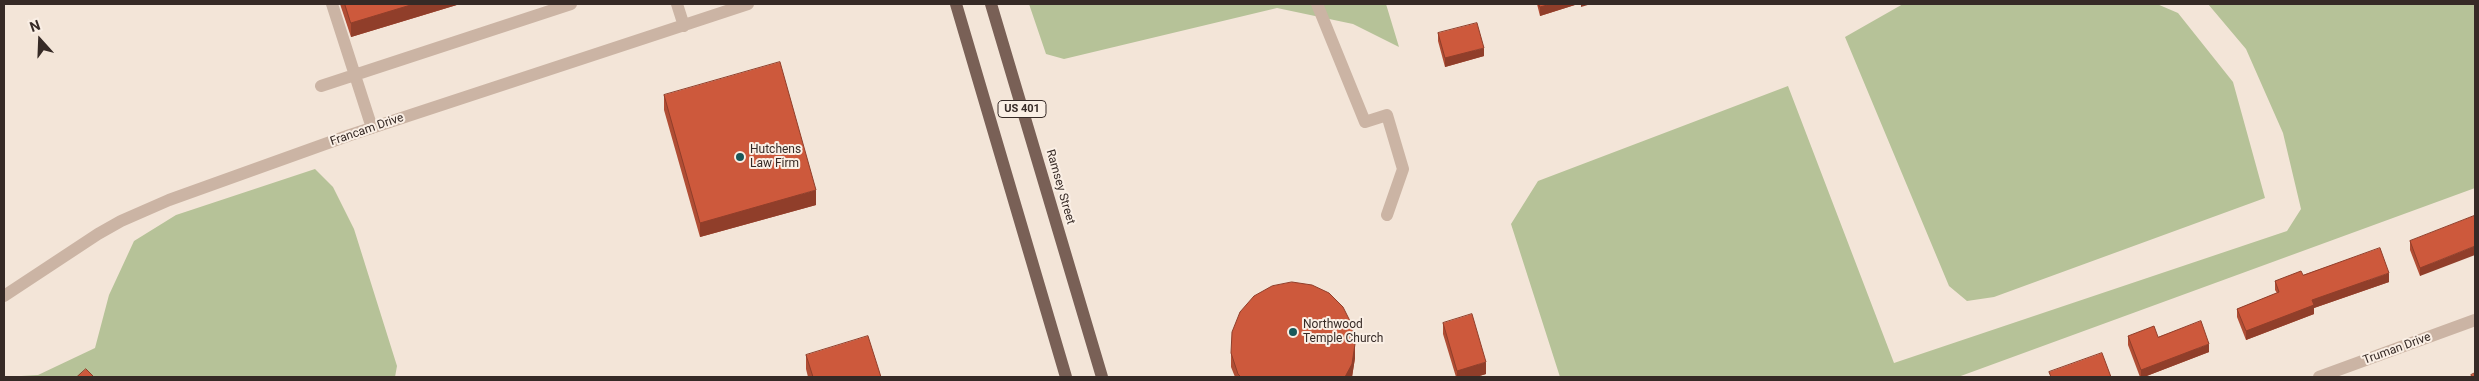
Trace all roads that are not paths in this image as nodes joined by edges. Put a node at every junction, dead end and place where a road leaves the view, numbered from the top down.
1 (332, 4) edge
2 (571, 4) edge
3 (677, 4) edge
4 (748, 4) edge
5 (956, 4) edge
6 (991, 4) edge
7 (1317, 4) edge
8 (684, 26) junction
9 (355, 75) junction
10 (321, 86) dead end
11 (372, 128) junction
12 (1387, 215) dead end
13 (4, 296) edge
14 (2475, 320) edge
15 (1066, 377) edge
16 (1102, 377) edge
17 (2319, 377) edge

1 - 9 street
2 - 9 street
3 - 8 street
4 - 8 street, Francam Drive
5 - 15 main road, US 401
6 - 16 main road, Ramsey Street / US 401
7 - 12 street
8 - 11 street, Francam Drive
9 - 10 street
9 - 11 street
11 - 13 street, Francam Drive
14 - 17 street, Truman Drive

